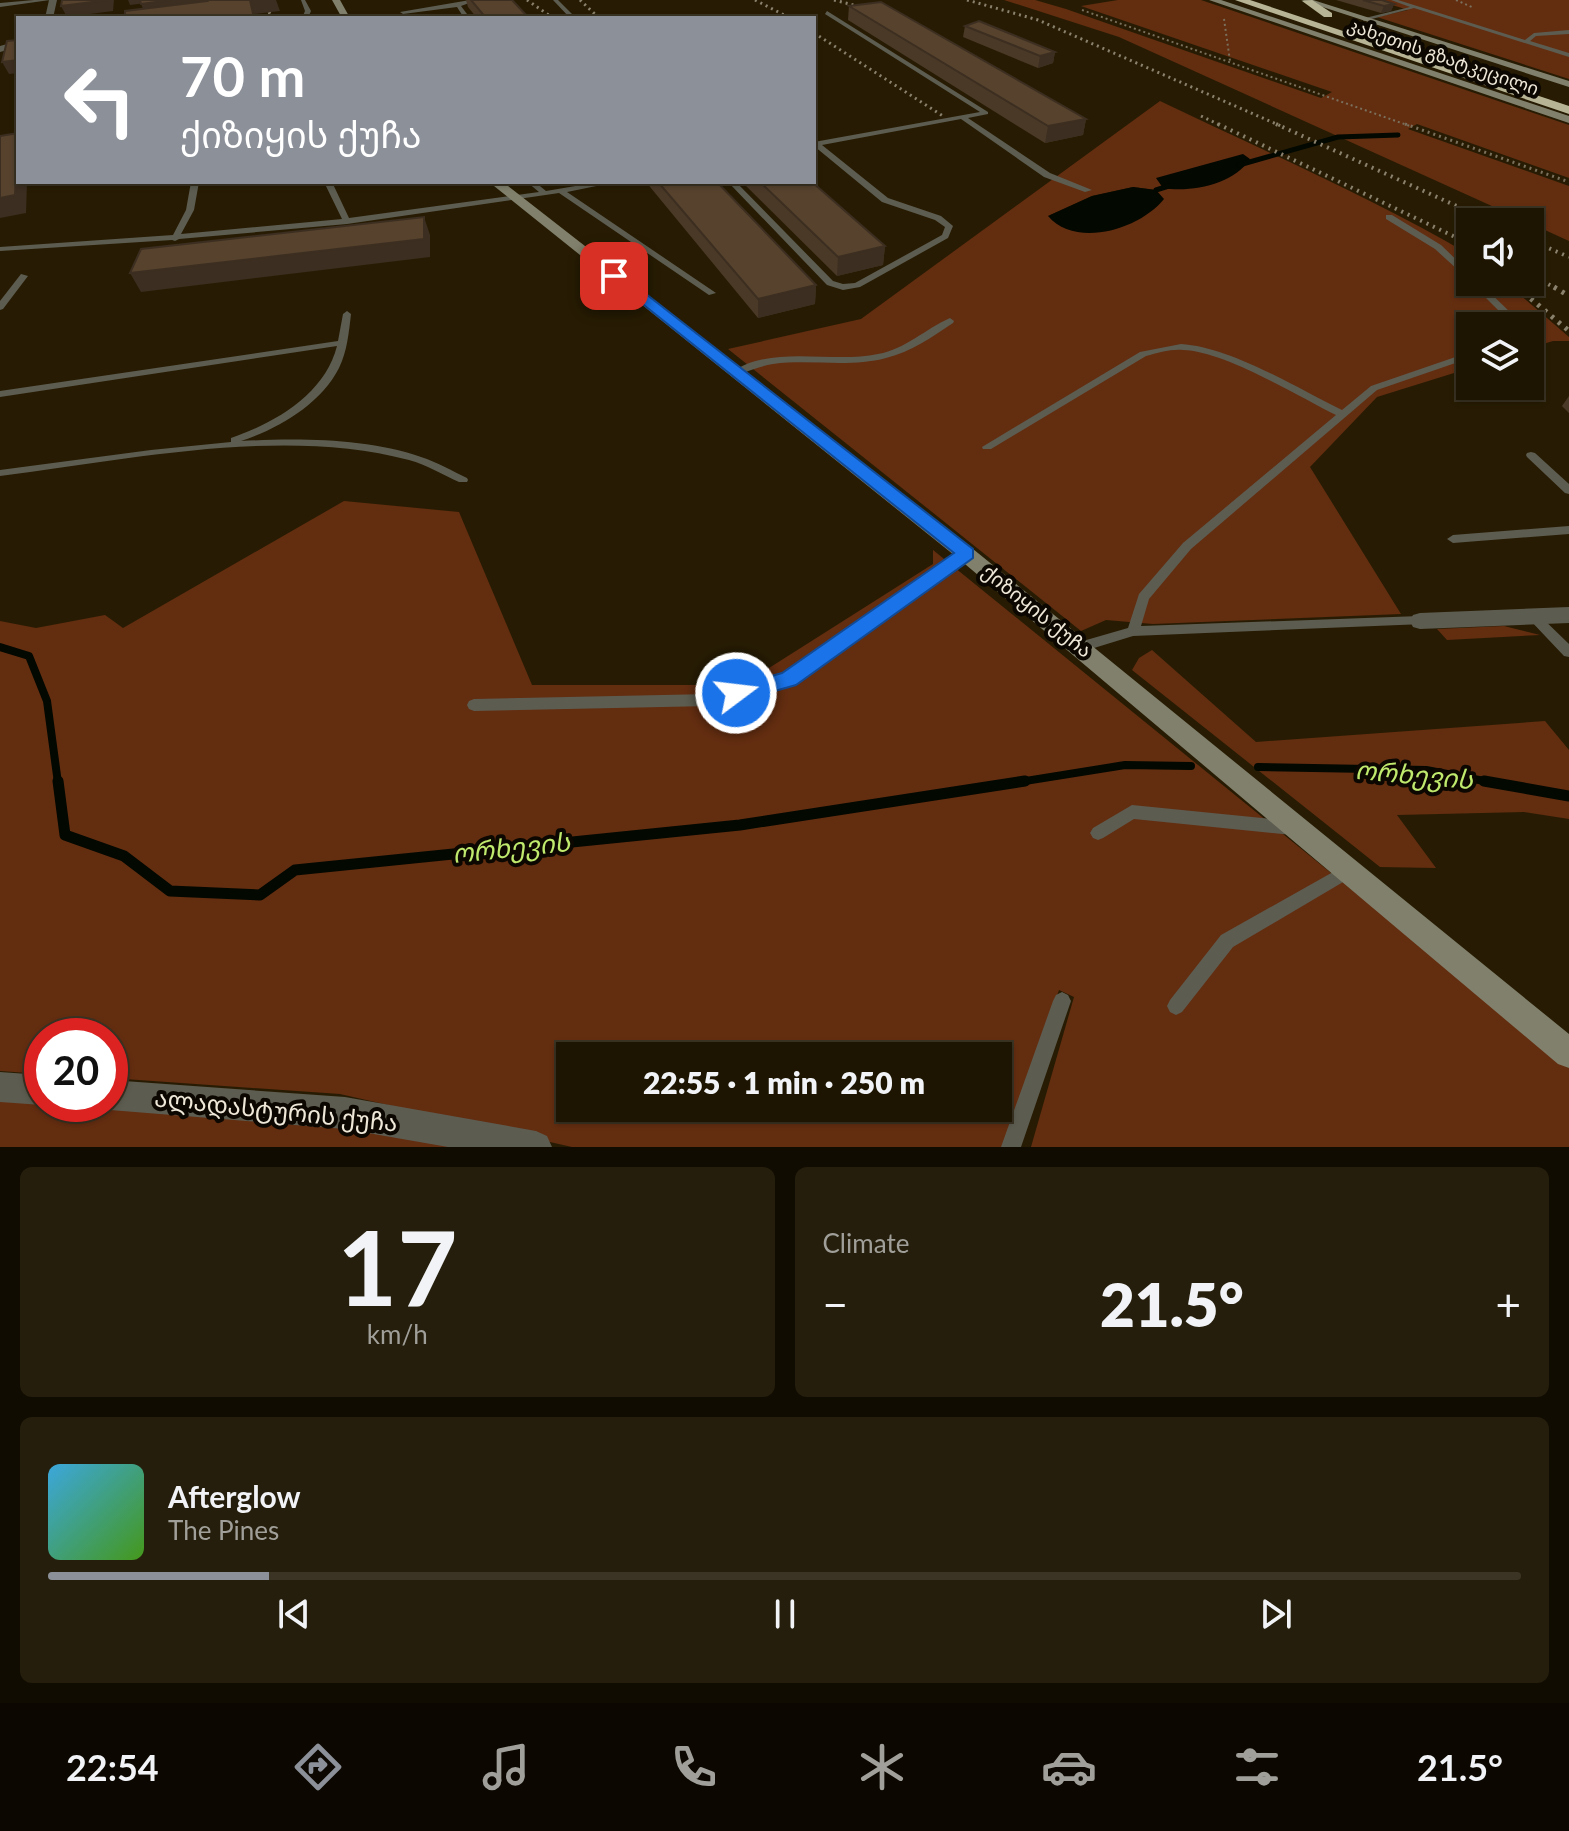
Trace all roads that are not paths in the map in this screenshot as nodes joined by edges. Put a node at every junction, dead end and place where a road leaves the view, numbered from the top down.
1 (51, 0) edge
2 (475, 0) edge
3 (555, 0) edge
4 (1213, 0) edge
5 (1240, 0) edge
6 (1277, 0) edge
7 (1306, 0) edge
8 (1393, 0) edge
9 (0, 5) edge
10 (458, 5) junction
11 (1415, 7) junction
12 (403, 12) dead end
13 (827, 13) dead end
14 (1328, 15) junction
15 (466, 16) edge
16 (571, 16) edge
17 (1364, 19) junction
18 (1569, 32) edge
19 (1527, 41) junction
20 (1569, 55) edge
21 (1569, 84) edge
22 (1569, 96) edge
23 (1569, 110) edge
24 (962, 117) junction
25 (1569, 120) edge
26 (816, 144) edge
27 (195, 184) edge
28 (329, 184) edge
29 (498, 184) edge
30 (533, 184) edge
31 (601, 184) edge
32 (734, 184) edge
33 (1088, 190) dead end
34 (561, 191) junction
35 (544, 193) junction
36 (514, 196) junction
37 (1389, 217) dead end
38 (347, 222) junction
39 (175, 239) junction
40 (0, 249) edge
41 (1456, 264) edge
42 (24, 276) dead end
43 (712, 293) dead end
44 (1488, 296) edge
45 (0, 307) edge
46 (1505, 312) edge
47 (347, 314) dead end
48 (950, 321) dead end
49 (342, 343) junction
50 (1456, 360) edge
51 (737, 372) junction
52 (0, 394) edge
53 (1343, 414) junction
54 (987, 447) dead end
55 (204, 449) junction
56 (1531, 455) dead end
57 (0, 473) edge
58 (463, 480) dead end
59 (1569, 490) edge
60 (1569, 530) edge
61 (1453, 539) dead end
62 (966, 554) junction
63 (1569, 615) edge
64 (1533, 616) junction
65 (1420, 621) joint
66 (1133, 631) junction
67 (1081, 647) junction
68 (1569, 652) edge
69 (474, 705) dead end
70 (1299, 828) junction
71 (1098, 833) dead end
72 (1349, 870) junction
73 (1062, 1001) dead end
74 (1176, 1006) dead end
75 (1569, 1053) edge
76 (0, 1087) edge
77 (24, 1089) edge
78 (128, 1096) edge
79 (537, 1147) edge
80 (1011, 1147) edge

1 - 9 lane
2 - 10 lane
3 - 16 lane
4 - 25 street, კახეთის გზატკეცილი
5 - 23 highway, კახეთის გზატკეცილი
6 - 14 highway, კახეთის გზატკეცილი
7 - 14 highway
7 - 17 street, კახეთის გზატკეცილი
8 - 11 lane
10 - 12 lane
10 - 15 lane
11 - 17 lane
11 - 19 lane
13 - 24 lane
14 - 22 highway, კახეთის გზატკეცილი
17 - 21 street, კახეთის გზატკეცილი
18 - 19 lane
19 - 20 lane
24 - 26 lane
24 - 33 lane
26 - 32 lane
27 - 39 lane
28 - 38 lane
29 - 36 street, ქიზიყის ქუჩა
30 - 35 lane
31 - 34 lane
34 - 35 lane
34 - 43 lane
35 - 36 lane
36 - 38 lane
36 - 51 street, ქიზიყის ქუჩა
37 - 41 lane
38 - 39 lane
39 - 40 lane
42 - 45 lane
44 - 46 lane
47 - 49 lane
48 - 51 lane
49 - 52 lane
49 - 55 lane
50 - 53 lane
51 - 62 street, ქიზიყის ქუჩა
53 - 54 lane
53 - 66 lane
55 - 57 lane
55 - 58 lane
56 - 59 lane
60 - 61 lane
62 - 67 street, ქიზიყის ქუჩა
62 - 69 lane
63 - 64 street
64 - 65 street
64 - 68 lane
65 - 66 lane
66 - 67 lane
67 - 70 street, ქიზიყის ქუჩა
70 - 71 lane
70 - 72 street, ქიზიყის ქუჩა
72 - 74 lane
72 - 75 street, ქიზიყის ქუჩა
73 - 80 lane
76 - 77 street
78 - 79 street, ალადასტურის ქუჩა

